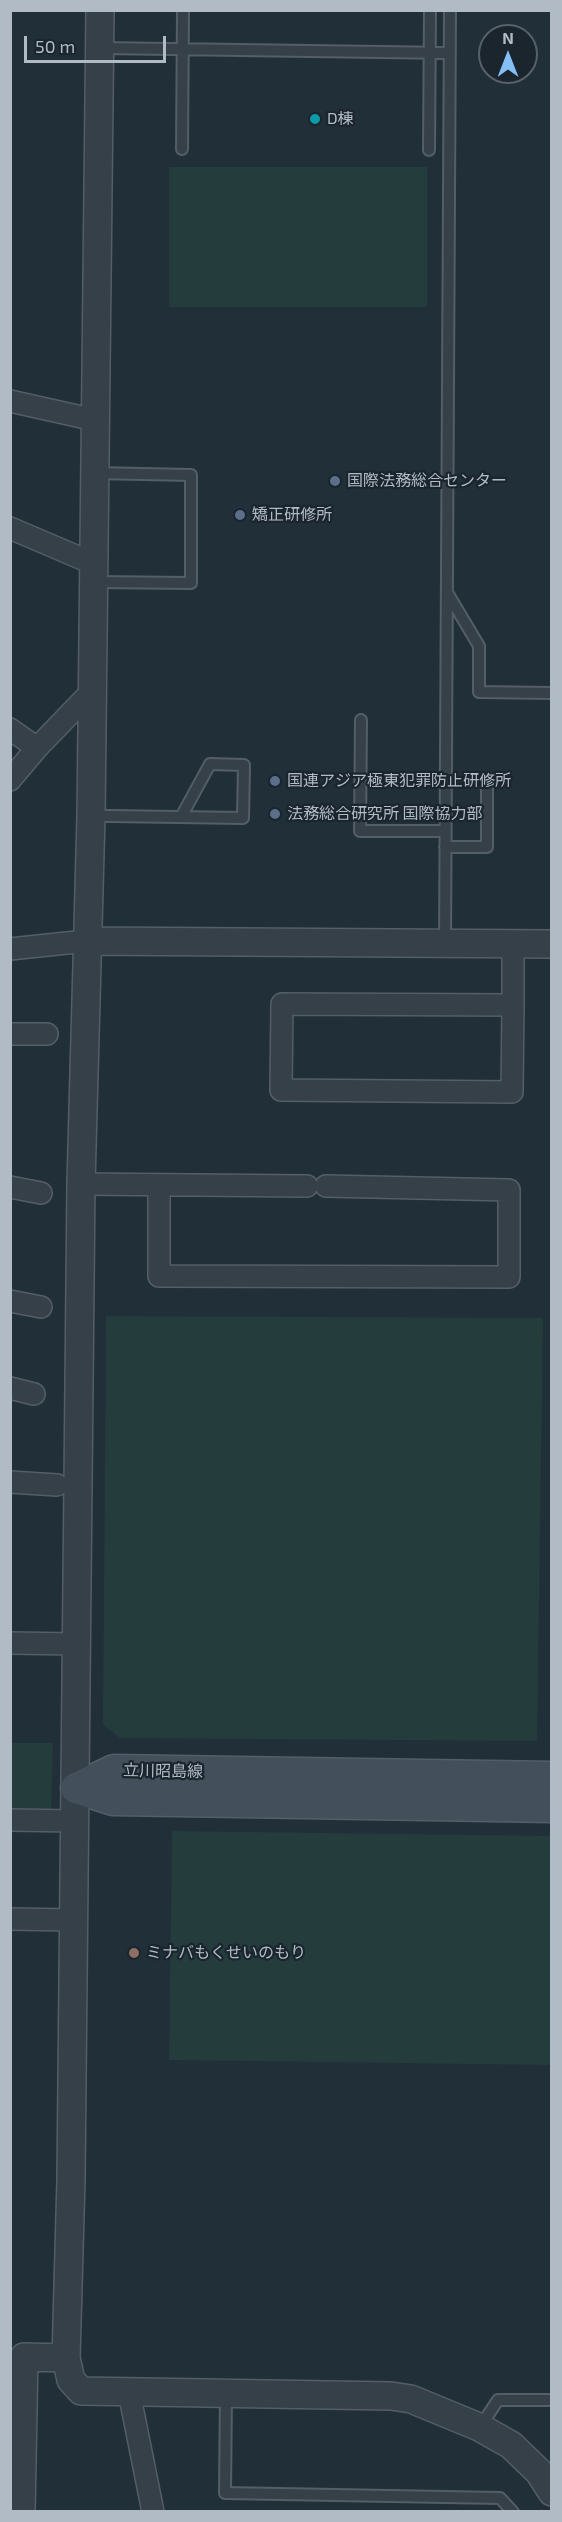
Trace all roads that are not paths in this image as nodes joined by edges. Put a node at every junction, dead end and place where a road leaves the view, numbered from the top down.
1 (100, 10) edge
2 (183, 10) edge
3 (430, 10) edge
4 (450, 10) edge
5 (99, 48) junction
6 (183, 49) junction
7 (429, 52) junction
8 (450, 53) junction
9 (182, 149) dead end
10 (429, 150) dead end
11 (11, 403) edge
12 (95, 420) junction
13 (94, 473) junction
14 (10, 528) edge
15 (92, 573) junction
16 (447, 592) junction
17 (91, 692) junction
18 (552, 693) edge
19 (361, 720) dead end
20 (10, 729) edge
21 (37, 748) junction
22 (10, 780) edge
23 (487, 786) dead end
24 (91, 816) junction
25 (181, 817) junction
26 (445, 831) junction
27 (445, 847) junction
28 (86, 941) junction
29 (445, 943) junction
30 (513, 944) junction
31 (552, 944) edge
32 (10, 949) edge
33 (513, 1005) junction
34 (10, 1034) edge
35 (47, 1034) dead end
36 (81, 1184) junction
37 (159, 1185) junction
38 (10, 1187) edge
39 (41, 1193) dead end
40 (10, 1301) edge
41 (42, 1307) dead end
42 (10, 1388) edge
43 (34, 1394) dead end
44 (10, 1482) edge
45 (57, 1485) dead end
46 (10, 1642) edge
47 (77, 1644) junction
48 (552, 1777) edge
49 (76, 1788) junction
50 (552, 1807) edge
51 (10, 1820) edge
52 (75, 1821) junction
53 (10, 1919) edge
54 (73, 1920) junction
55 (17, 2357) edge
56 (66, 2358) junction
57 (129, 2392) junction
58 (226, 2394) junction
59 (552, 2400) edge
60 (479, 2427) junction
61 (551, 2490) edge
62 (21, 2511) edge
63 (153, 2511) edge
64 (513, 2511) edge

1 - 5 street
2 - 6 lane
3 - 7 lane
4 - 8 lane
5 - 6 lane
5 - 12 street
6 - 7 lane
6 - 9 lane
7 - 8 lane
7 - 10 lane
8 - 16 lane
11 - 12 street
12 - 13 street
13 - 15 street
13 - 15 lane
14 - 15 street
15 - 17 street
16 - 18 lane
16 - 26 lane
17 - 21 street
17 - 24 street
19 - 26 lane
20 - 21 street
21 - 22 street
23 - 27 lane
24 - 25 lane
24 - 28 street
25 - 25 lane
26 - 27 lane
27 - 29 lane
28 - 29 street
28 - 32 street
28 - 36 street
29 - 30 street
30 - 31 street
30 - 33 street
33 - 33 street
34 - 35 street
36 - 37 street
36 - 47 street
37 - 37 street
38 - 39 street
40 - 41 street
42 - 43 street
44 - 45 street
46 - 47 street
47 - 49 street
48 - 49 main road, 立川昭島線
49 - 50 main road, 立川昭島線
49 - 52 street
51 - 52 street
52 - 54 street
53 - 54 street
54 - 56 street
55 - 56 street
55 - 62 street
56 - 57 street
57 - 58 street
57 - 63 street
58 - 60 street
58 - 64 lane
59 - 60 lane
60 - 61 street

